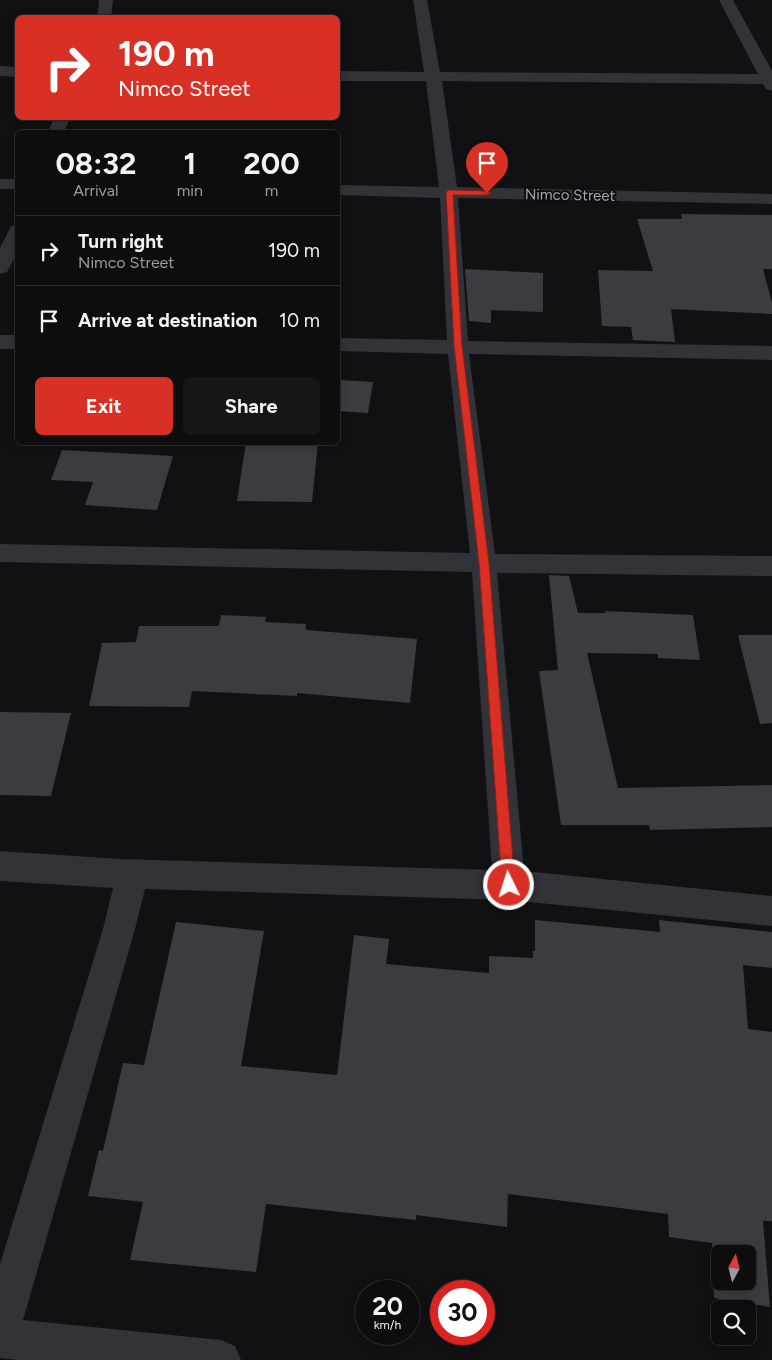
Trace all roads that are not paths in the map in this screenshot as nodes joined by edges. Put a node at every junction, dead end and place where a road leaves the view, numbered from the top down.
1 (106, 0) edge
2 (420, 0) edge
3 (726, 0) edge
4 (104, 15) edge
5 (0, 71) edge
6 (15, 72) edge
7 (340, 76) edge
8 (434, 76) junction
9 (770, 81) edge
10 (0, 184) edge
11 (15, 184) edge
12 (340, 190) edge
13 (449, 192) junction
14 (772, 199) edge
15 (15, 236) edge
16 (0, 268) edge
17 (0, 342) edge
18 (15, 342) edge
19 (340, 345) edge
20 (458, 346) junction
21 (772, 353) edge
22 (0, 553) edge
23 (484, 563) junction
24 (772, 566) edge
25 (0, 866) edge
26 (119, 874) junction
27 (509, 885) junction
28 (772, 911) edge
29 (0, 1330) edge
30 (0, 1338) edge
31 (221, 1360) edge

1 - 4 street
2 - 8 street
3 - 9 street
5 - 6 street
7 - 8 street
8 - 9 street
8 - 13 street
10 - 11 street
12 - 13 street, Nimco Street
13 - 14 street, Nimco Street
13 - 20 street
15 - 16 street
17 - 18 street
19 - 20 street
20 - 21 street
20 - 23 street
22 - 23 street
23 - 24 street
23 - 27 street
25 - 26 street
26 - 27 street
26 - 29 street
27 - 28 street
30 - 31 street

